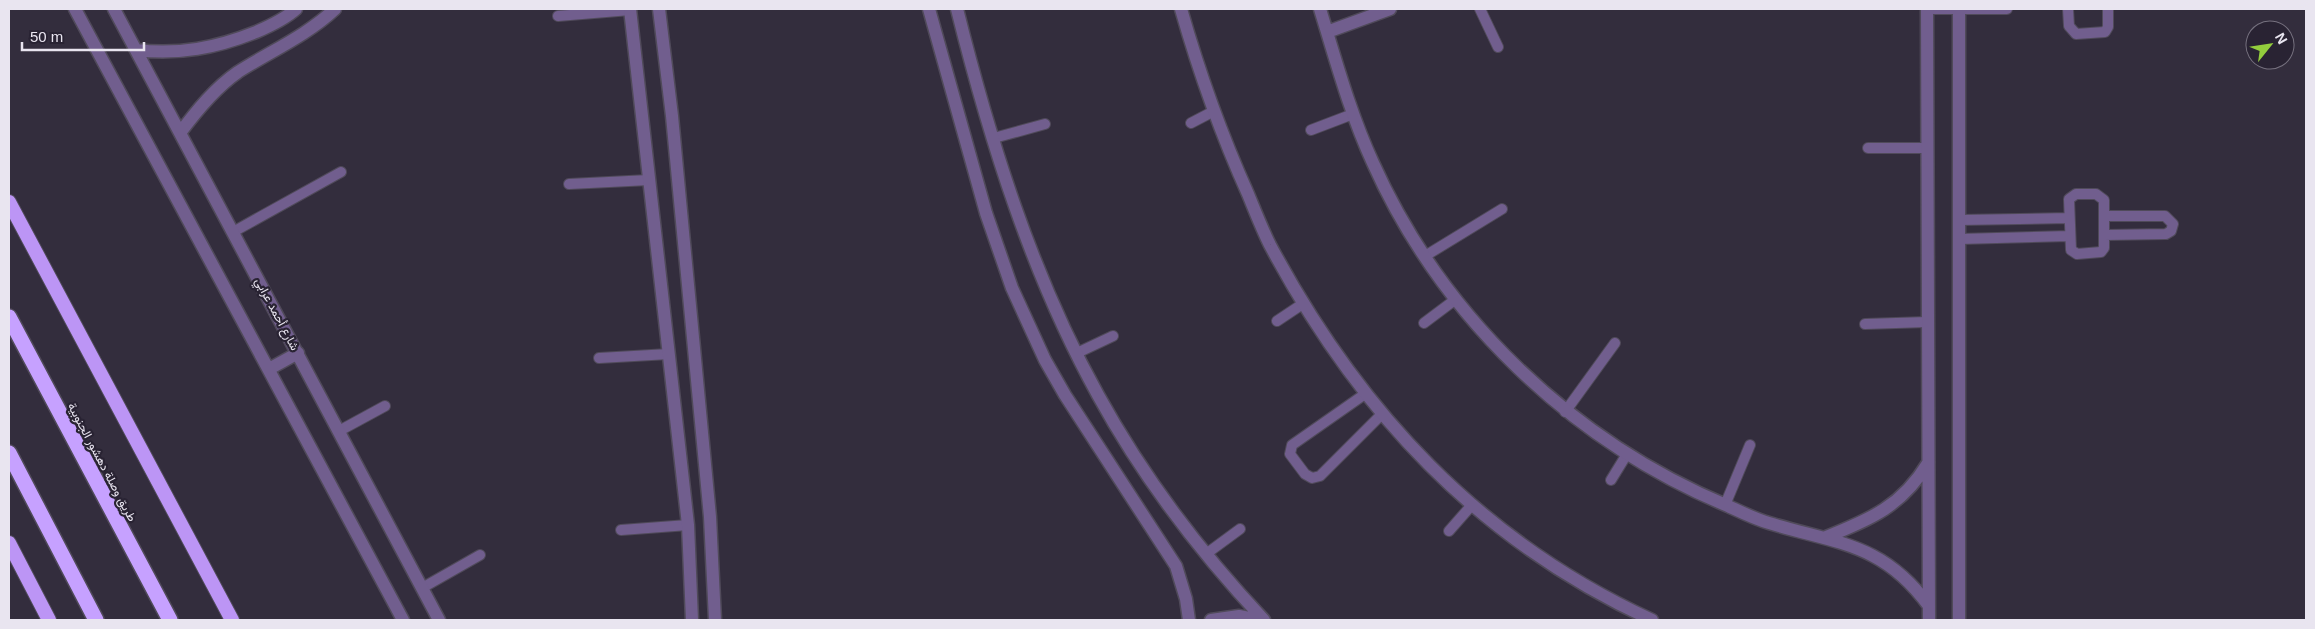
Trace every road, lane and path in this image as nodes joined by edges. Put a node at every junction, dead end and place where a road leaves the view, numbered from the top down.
1 (75, 9) edge
2 (114, 9) edge
3 (296, 9) edge
4 (335, 9) edge
5 (659, 9) edge
6 (929, 9) edge
7 (957, 9) edge
8 (1182, 9) edge
9 (1320, 9) edge
10 (1390, 9) edge
11 (1480, 9) edge
12 (1927, 9) edge
13 (1959, 9) edge
14 (2007, 9) edge
15 (2068, 9) edge
16 (2108, 9) edge
17 (630, 10) edge
18 (558, 16) dead end
19 (1327, 32) junction
20 (1498, 47) dead end
21 (136, 50) junction
22 (1214, 110) junction
23 (1353, 114) junction
24 (1191, 123) dead end
25 (1045, 124) dead end
26 (1311, 130) dead end
27 (180, 133) junction
28 (994, 138) junction
29 (1868, 148) dead end
30 (1927, 148) junction
31 (341, 172) dead end
32 (649, 180) junction
33 (569, 184) dead end
34 (9, 202) edge
35 (1502, 209) dead end
36 (2104, 216) junction
37 (2069, 218) junction
38 (1959, 220) junction
39 (232, 232) junction
40 (2104, 235) junction
41 (2069, 236) junction
42 (1959, 239) junction
43 (1425, 256) junction
44 (1456, 300) junction
45 (1304, 303) junction
46 (9, 317) edge
47 (1277, 321) dead end
48 (1927, 322) junction
49 (1424, 324) dead end
50 (1865, 324) dead end
51 (1113, 336) dead end
52 (1615, 343) dead end
53 (298, 353) junction
54 (1077, 353) junction
55 (669, 354) junction
56 (598, 358) dead end
57 (269, 369) junction
58 (1365, 394) junction
59 (386, 406) dead end
60 (1565, 412) junction
61 (1382, 414) junction
62 (339, 431) junction
63 (1750, 445) dead end
64 (9, 453) edge
65 (1627, 454) junction
66 (1928, 463) junction
67 (1611, 480) dead end
68 (1471, 506) junction
69 (1725, 506) junction
70 (688, 525) junction
71 (621, 530) dead end
72 (1240, 530) dead end
73 (1449, 531) dead end
74 (1826, 537) junction
75 (9, 544) edge
76 (480, 554) dead end
77 (1206, 554) junction
78 (422, 588) junction
79 (1929, 606) junction
80 (1648, 619) edge
81 (49, 620) edge
82 (96, 620) edge
83 (170, 620) edge
84 (232, 620) edge
85 (403, 620) edge
86 (439, 620) edge
87 (692, 620) edge
88 (715, 620) edge
89 (1188, 620) edge
90 (1211, 620) edge
91 (1259, 620) edge
92 (1264, 620) edge
93 (1929, 620) edge
94 (1959, 620) edge

1 - 57 street
2 - 21 street, شارع أحمد عرابي
3 - 21 street
4 - 27 street
5 - 88 street
6 - 89 street
7 - 28 street
8 - 22 street
9 - 19 street
10 - 19 street
11 - 20 lane
12 - 13 lane
12 - 30 street
13 - 14 lane
13 - 38 street
15 - 16 lane
17 - 18 lane
17 - 32 street
19 - 23 street
21 - 27 street, شارع أحمد عرابي
22 - 24 lane
22 - 45 street
23 - 26 lane
23 - 43 street
25 - 28 lane
27 - 39 street, شارع أحمد عرابي
28 - 54 street
29 - 30 lane
30 - 48 street
31 - 39 lane
32 - 33 lane
32 - 55 street
34 - 84 highway
35 - 43 lane
36 - 37 lane
36 - 40 lane
36 - 40 lane
37 - 38 lane
37 - 41 lane
38 - 42 street
39 - 53 street, شارع أحمد عرابي
40 - 41 lane
41 - 42 lane
42 - 94 street
43 - 44 street
44 - 49 lane
44 - 60 street
45 - 47 lane
45 - 58 street
46 - 83 highway, طريق وصلة دهشور الجنوبية
48 - 50 lane
48 - 66 street
51 - 54 lane
52 - 60 lane
53 - 57 street
53 - 62 street, شارع أحمد عرابي
54 - 77 street
55 - 56 lane
55 - 70 street
57 - 85 street
58 - 61 street
58 - 61 lane
59 - 62 lane
60 - 65 street
61 - 68 street
62 - 78 street, شارع أحمد عرابي
63 - 69 lane
64 - 82 highway
65 - 67 lane
65 - 69 street
66 - 74 street
66 - 79 street
68 - 73 lane
68 - 80 street
69 - 74 street
70 - 71 lane
70 - 87 street
72 - 77 lane
74 - 79 street
75 - 81 highway
76 - 78 lane
77 - 92 street
78 - 86 street, شارع أحمد عرابي
79 - 93 street
90 - 91 street

